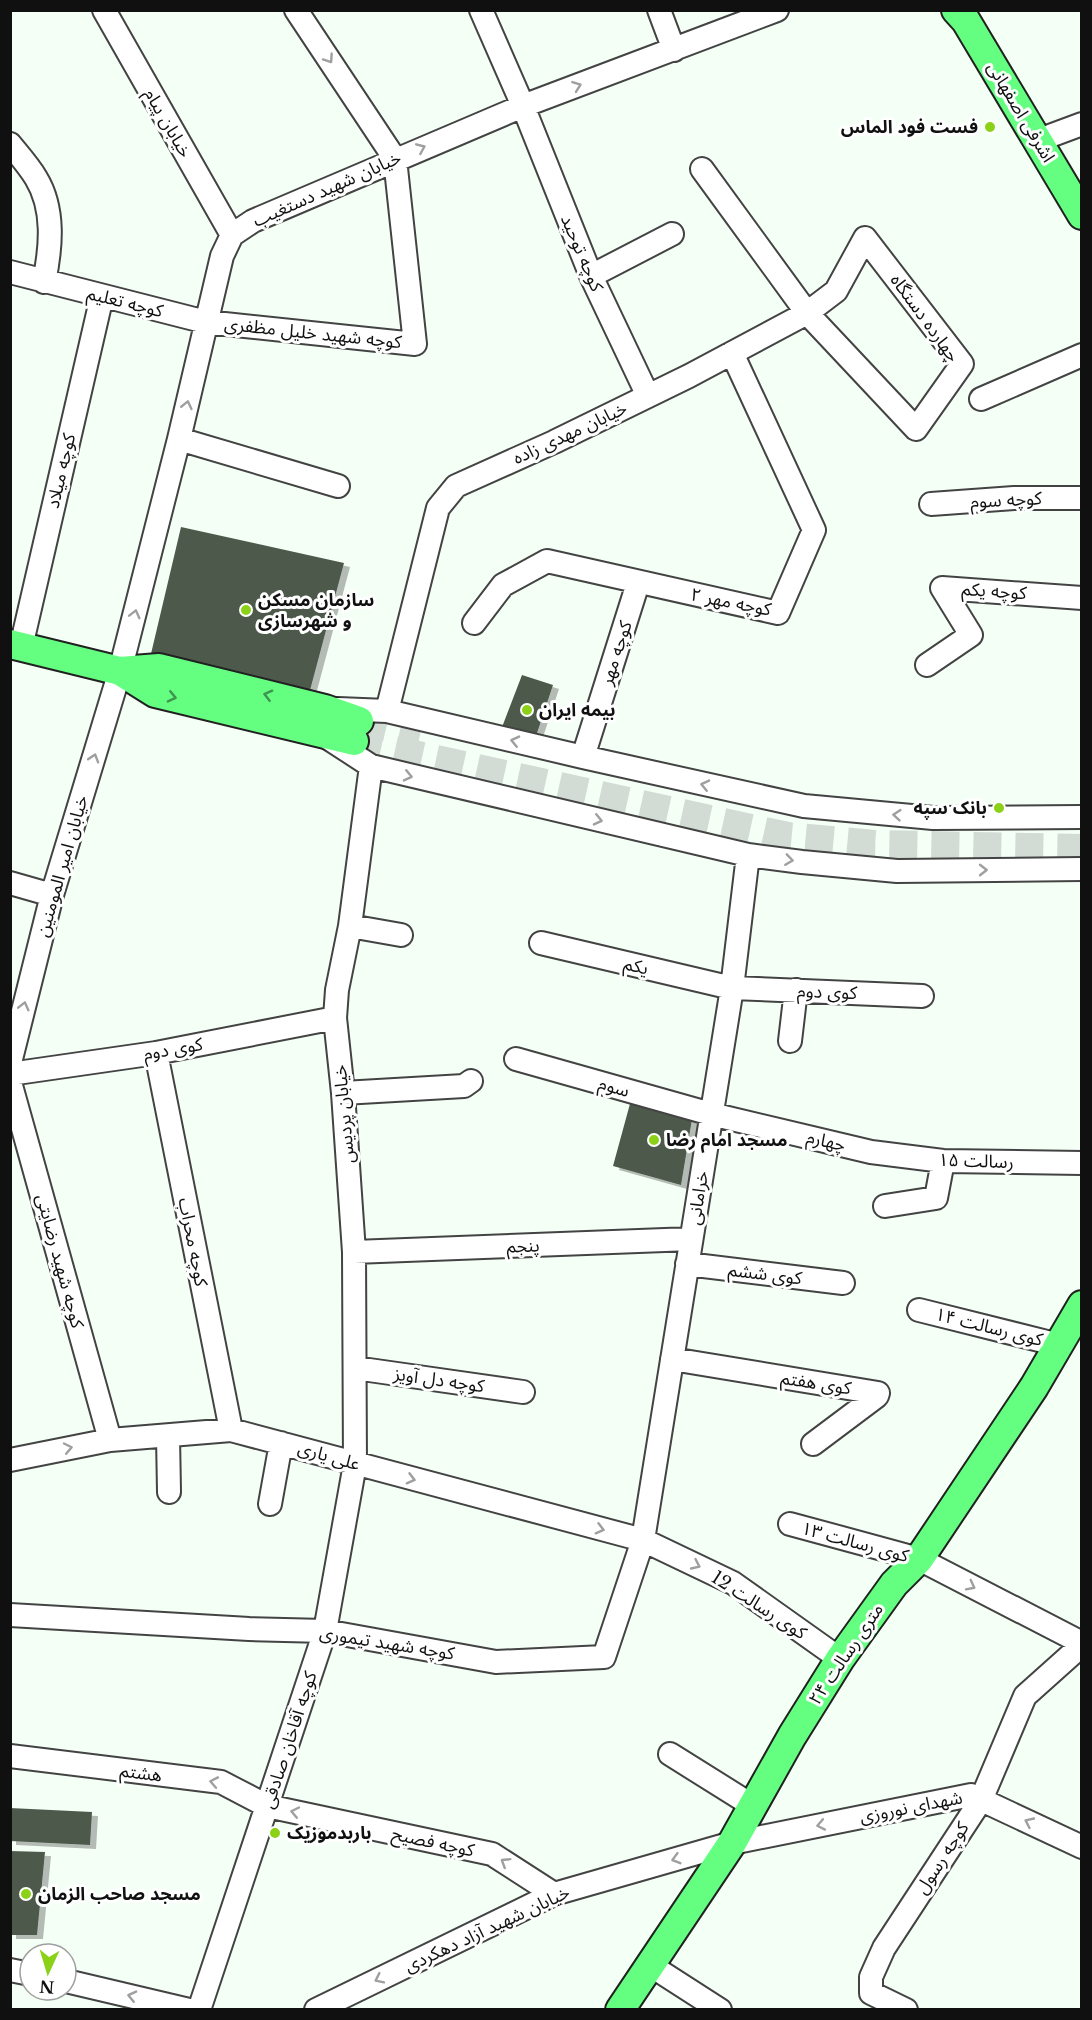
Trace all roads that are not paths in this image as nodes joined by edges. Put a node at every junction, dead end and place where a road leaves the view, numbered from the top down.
1 (104, 10) edge
2 (296, 10) edge
3 (481, 10) edge
4 (659, 10) edge
5 (777, 10) edge
6 (956, 10) edge
7 (674, 50) junction
8 (523, 106) junction
9 (1082, 124) edge
10 (1039, 140) junction
11 (10, 144) edge
12 (395, 159) junction
13 (702, 169) dead end
14 (1082, 215) edge
15 (672, 234) dead end
16 (232, 235) junction
17 (865, 238) joint
18 (10, 272) edge
19 (591, 276) junction
20 (44, 282) junction
21 (102, 296) junction
22 (807, 313) junction
23 (206, 322) junction
24 (732, 353) junction
25 (1082, 355) edge
26 (648, 396) junction
27 (981, 399) dead end
28 (179, 440) junction
29 (338, 486) dead end
30 (1082, 498) edge
31 (931, 504) dead end
32 (638, 583) junction
33 (1082, 597) edge
34 (474, 623) dead end
35 (16, 645) edge
36 (927, 665) dead end
37 (120, 671) junction
38 (387, 711) junction
39 (322, 721) junction
40 (357, 731) tunnel mouth
41 (583, 757) junction
42 (371, 766) junction
43 (1082, 817) edge
44 (748, 855) junction
45 (1082, 869) edge
46 (10, 883) edge
47 (52, 895) junction
48 (350, 926) junction
49 (402, 935) dead end
50 (541, 944) dead end
51 (732, 988) junction
52 (796, 990) junction
53 (922, 996) dead end
54 (335, 1018) junction
55 (790, 1041) dead end
56 (12, 1050) edge
57 (156, 1053) junction
58 (516, 1059) dead end
59 (10, 1074) edge
60 (10, 1082) edge
61 (471, 1082) dead end
62 (343, 1093) junction
63 (711, 1114) junction
64 (871, 1152) joint
65 (943, 1161) junction
66 (1082, 1163) edge
67 (885, 1206) dead end
68 (691, 1239) junction
69 (354, 1252) junction
70 (687, 1264) junction
71 (843, 1283) dead end
72 (1082, 1305) edge
73 (919, 1310) dead end
74 (1059, 1345) junction
75 (672, 1359) junction
76 (356, 1368) junction
77 (523, 1392) dead end
78 (231, 1431) junction
79 (168, 1436) junction
80 (110, 1440) junction
81 (281, 1443) junction
82 (813, 1444) dead end
83 (10, 1460) edge
84 (355, 1464) junction
85 (169, 1492) dead end
86 (270, 1504) dead end
87 (790, 1524) dead end
88 (643, 1540) junction
89 (919, 1559) junction
90 (10, 1615) edge
91 (325, 1631) junction
92 (1082, 1644) edge
93 (840, 1659) junction
94 (670, 1754) dead end
95 (10, 1756) edge
96 (981, 1800) junction
97 (267, 1806) junction
98 (753, 1806) junction
99 (732, 1843) junction
100 (1082, 1847) edge
101 (554, 1894) junction
102 (650, 1965) junction
103 (78, 1984) edge
104 (324, 2008) edge
105 (901, 2009) edge
106 (189, 2010) edge
107 (200, 2010) edge
108 (620, 2010) edge
109 (720, 2010) edge

1 - 16 street, خیابان پیام
2 -> 12 street
3 - 8 street, کوچه توحید
4 - 7 street
5 - 7 street, خیابان شهید دستغیب
6 - 10 main road, اشرفی اصفهانی
8 -> 7 street, خیابان شهید دستغیب
12 -> 8 street, خیابان شهید دستغیب
8 - 19 street, کوچه توحید
9 - 10 street
10 - 14 main road, اشرفی اصفهانی
11 - 20 street
12 - 16 street, خیابان شهید دستغیب
12 - 23 street, کوچه شهید خلیل مظفری
13 - 22 street
15 - 19 street
16 - 23 street, خیابان شهید دستغیب
17 - 22 street, خیابان مهدی زاده
17 - 22 street, چهارده دستگاه
18 - 20 street, کوچه تعلیم
19 - 26 street, کوچه توحید
20 - 21 street, کوچه تعلیم
21 - 23 street, کوچه تعلیم
21 - 35 street, کوچه میلاد
22 - 24 street, خیابان مهدی زاده
28 -> 23 street, خیابان شهید دستغیب
24 - 26 street, خیابان مهدی زاده
24 - 32 street, کوچه مهر ۲
25 - 27 street
26 - 38 street, خیابان مهدی زاده
28 - 29 street
37 -> 28 street, خیابان شهید دستغیب
30 - 31 street, کوچه سوم
32 - 34 street, کوچه مهر ۲
32 - 41 street, کوچه مهر
33 - 36 street, کوچه یکم
35 - 37 main road
37 - 39 main road
47 -> 37 street, خیابان امیر المومنین
38 - 39 street
41 -> 38 street
39 - 40 main road
39 - 42 street
43 -> 41 street
42 -> 44 street
42 - 48 street, خیابان پردیس
44 -> 45 street
44 - 51 street, خرامانی
46 - 47 street
56 -> 47 street, خیابان امیر المومنین
48 - 49 street
48 - 54 street, خیابان پردیس
50 - 51 street, یکم
51 - 52 street, کوی دوم
51 - 63 street, خرامانی
52 - 53 street, کوی دوم
52 - 55 street
54 - 57 street, کوی دوم
54 - 62 street, خیابان پردیس
57 - 59 street, کوی دوم
57 - 78 street, کوچه محراب
58 - 63 street, سوم
60 - 80 street, کوچه شهید رضایتی
61 - 62 street
62 - 69 street, خیابان پردیس
63 - 64 street, چهارم
63 - 68 street, خرامانی
64 - 65 street, رسالت ۱۵
65 - 66 street, رسالت ۱۵
65 - 67 street
68 - 69 street, پنجم
68 - 70 street, خرامانی
69 - 76 street, خیابان پردیس
70 - 71 street, کوی ششم
70 - 75 street, خرامانی
72 - 74 main road, ۲۴ متری رسالت
73 - 74 street, کوی رسالت ۱۴
74 - 89 main road, ۲۴ متری رسالت
75 - 82 street, کوی هفتم
75 - 88 street, خرامانی
76 - 77 street, کوچه دل آویز
76 - 84 street, خیابان پردیس
78 - 79 street, علی یاری
78 - 81 street, علی یاری
79 - 80 street, علی یاری
79 - 85 street
83 -> 80 street, علی یاری
81 - 84 street, علی یاری
81 - 86 street
84 -> 88 street, علی یاری
84 - 91 street, کوچه آقاخان صادقی
87 - 89 street, کوی رسالت ۱۳
88 - 91 street, کوچه شهید تیموری
88 -> 93 street, کوی رسالت 12
89 -> 92 street, کوی رسالت ۱۳
89 - 93 main road, ۲۴ متری رسالت
90 - 91 street, کوچه شهید تیموری
91 - 97 street, کوچه آقاخان صادقی
92 - 96 street, کوچه رسول
93 - 98 main road, ۲۴ متری رسالت
94 - 98 street
97 -> 95 street, هشتم
96 -> 99 street, شهدای نوروزی
100 -> 96 street, شهدای نوروزی
96 - 105 street, کوچه رسول
101 -> 97 street, کوچه فصیح
97 - 107 street, کوچه آقاخان صادقی
98 - 99 main road, ۲۴ متری رسالت
99 -> 101 street, خیابان شهید آزاد دهکردی
99 - 102 main road, ۲۴ متری رسالت
101 -> 104 street, خیابان شهید آزاد دهکردی
102 - 108 main road, ۲۴ متری رسالت
102 - 109 street
106 -> 103 street

